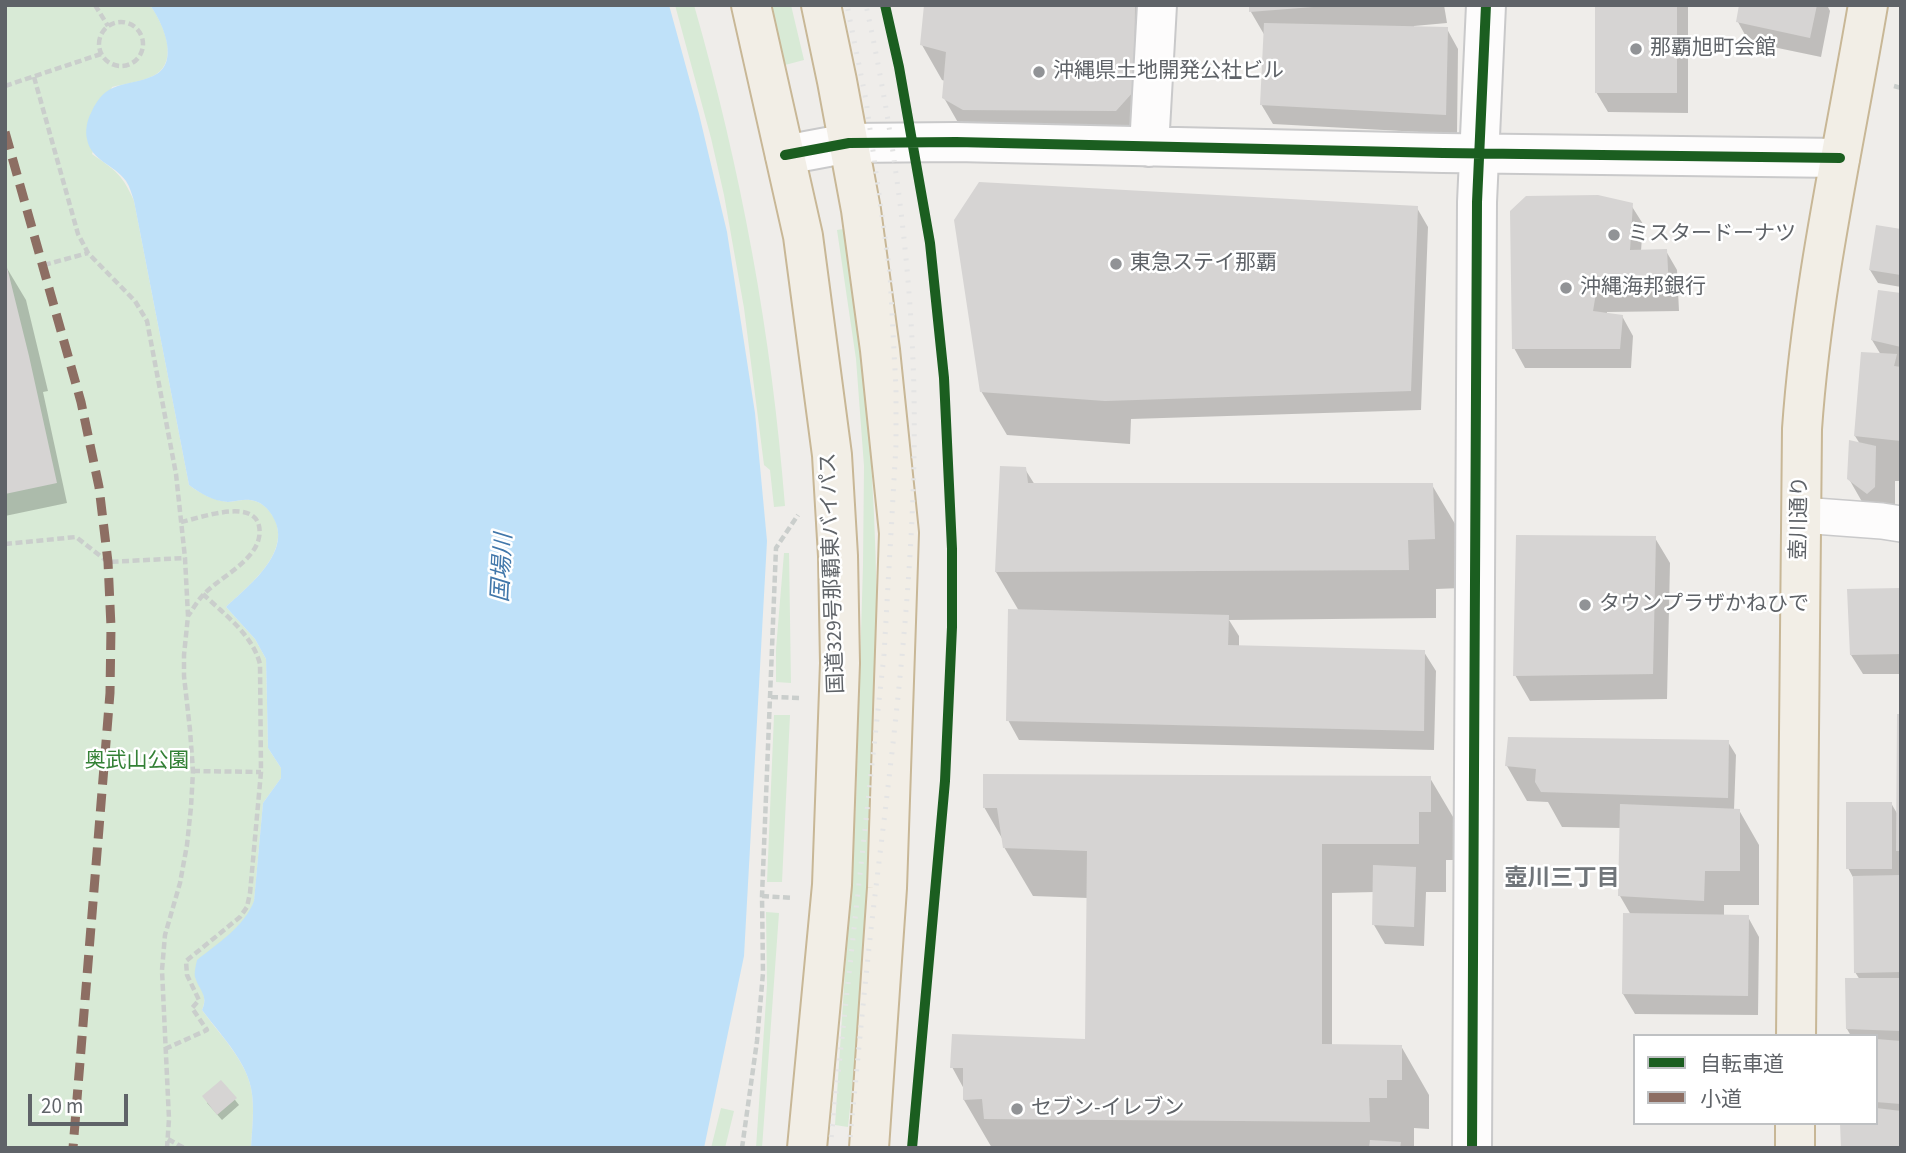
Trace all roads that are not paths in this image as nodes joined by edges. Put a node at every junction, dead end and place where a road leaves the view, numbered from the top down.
1 (751, 5) edge
2 (821, 5) edge
3 (1157, 5) edge
4 (1486, 5) edge
5 (1868, 5) edge
6 (849, 143) junction
7 (1149, 147) junction
8 (1478, 153) junction
9 (785, 155) junction
10 (1840, 159) junction
11 (1801, 515) junction
12 (1901, 524) edge
13 (1796, 1034) edge
14 (1795, 1125) edge
15 (807, 1148) edge
16 (869, 1148) edge
17 (1472, 1148) edge
18 (1795, 1148) edge

1 - 9 highway, 国道329号那覇東バイパス
2 - 6 highway
3 - 7 street
4 - 8 street
5 - 10 highway, 壺川通り
6 - 7 street
6 - 9 street
6 - 16 highway
7 - 8 street
8 - 10 street
8 - 17 street
9 - 15 highway, 国道329号那覇東バイパス
10 - 11 highway, 壺川通り
11 - 12 street
11 - 13 highway, 壺川通り
14 - 18 highway

